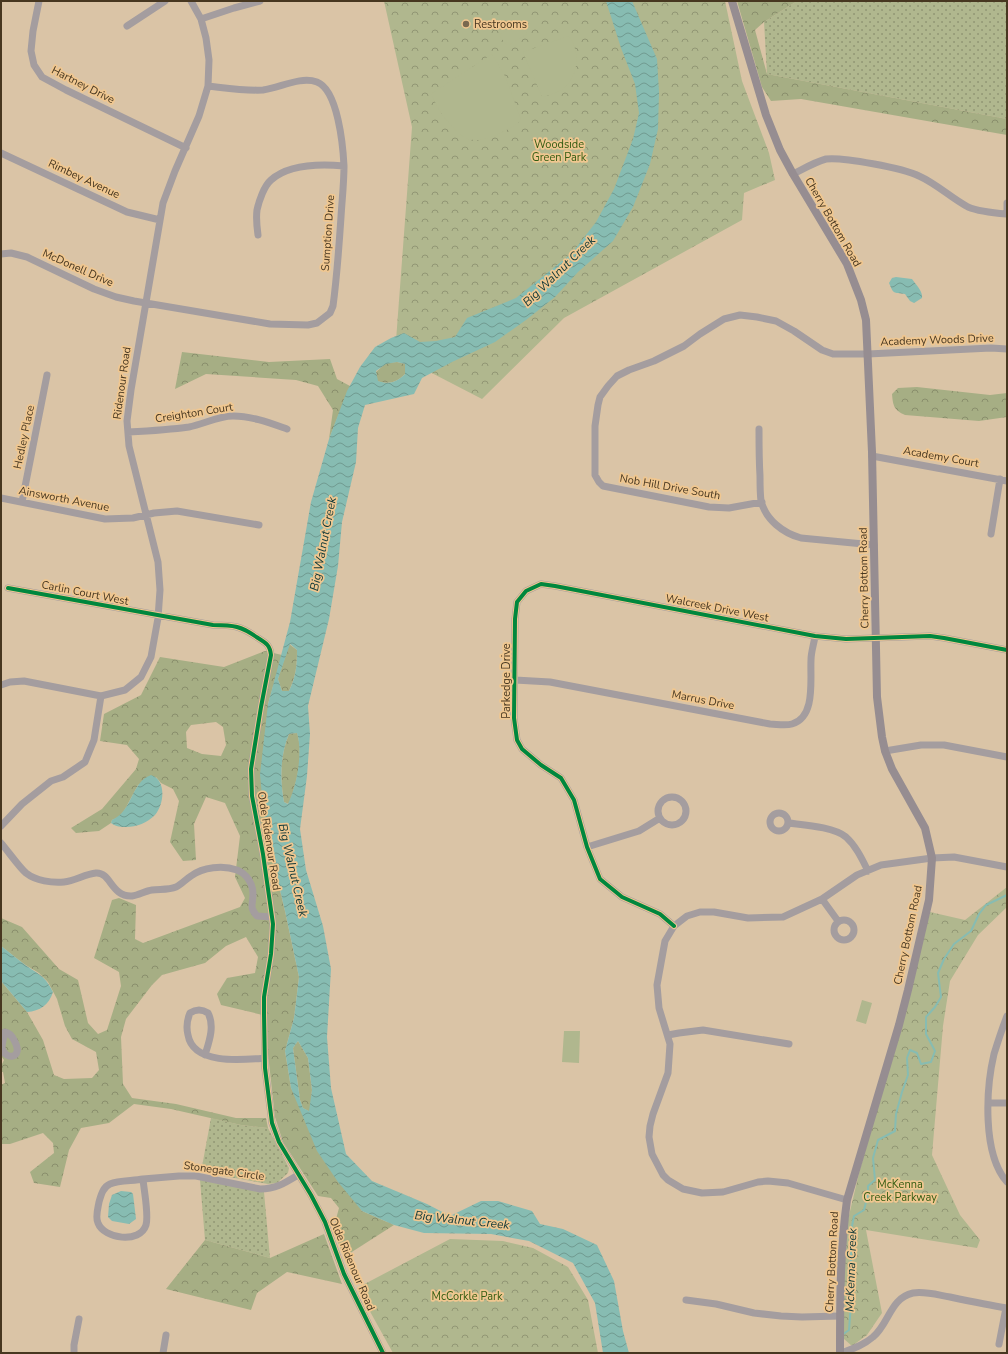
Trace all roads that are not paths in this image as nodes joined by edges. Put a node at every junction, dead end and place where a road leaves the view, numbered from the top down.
1 (39, 1) edge
2 (165, 1) edge
3 (191, 1) edge
4 (260, 1) edge
5 (732, 1) edge
6 (200, 19) junction
7 (127, 26) dead end
8 (208, 86) junction
9 (186, 148) junction
10 (1, 153) edge
11 (344, 166) junction
12 (793, 174) junction
13 (1007, 203) edge
14 (1007, 213) edge
15 (160, 220) junction
16 (258, 236) dead end
17 (1, 254) edge
18 (146, 303) junction
19 (1007, 349) edge
20 (868, 354) junction
21 (47, 375) dead end
22 (287, 429) dead end
23 (759, 429) dead end
24 (128, 432) junction
25 (872, 456) junction
26 (1004, 480) edge
27 (599, 482) joint
28 (1, 498) edge
29 (22, 502) junction
30 (762, 502) junction
31 (146, 515) junction
32 (259, 525) dead end
33 (991, 534) dead end
34 (874, 545) junction
35 (555, 586) joint
36 (8, 588) dead end
37 (158, 616) junction
38 (247, 630) joint
39 (815, 636) junction
40 (876, 638) junction
41 (1007, 650) edge
42 (515, 680) junction
43 (1, 685) edge
44 (101, 696) junction
45 (885, 751) junction
46 (1007, 757) edge
47 (660, 818) dead end
48 (789, 823) dead end
49 (1, 826) edge
50 (1, 843) edge
51 (587, 847) junction
52 (932, 858) junction
53 (1007, 867) edge
54 (868, 871) junction
55 (822, 899) junction
56 (272, 917) junction
57 (838, 921) dead end
58 (674, 926) junction
59 (1007, 1016) edge
60 (668, 1036) junction
61 (789, 1044) dead end
62 (205, 1055) junction
63 (265, 1058) junction
64 (988, 1103) junction
65 (1007, 1104) edge
66 (298, 1174) junction
67 (143, 1179) junction
68 (1007, 1182) edge
69 (847, 1200) junction
70 (686, 1300) dead end
71 (1007, 1308) edge
72 (840, 1316) junction
73 (79, 1320) dead end
74 (166, 1336) dead end
75 (1000, 1344) dead end
76 (74, 1353) edge
77 (163, 1353) edge
78 (383, 1353) edge
79 (840, 1353) edge

1 - 9 street, Hartney Drive
2 - 7 street
3 - 6 street, Ridenour Road
4 - 6 street
5 - 12 main road, Cherry Bottom Road
6 - 8 street, Ridenour Road
8 - 9 street, Ridenour Road
8 - 11 street, Sumption Drive
9 - 15 street, Ridenour Road
10 - 15 street, Rimbey Avenue
11 - 16 street
11 - 18 street, Sumption Drive
12 - 14 street
12 - 20 main road, Cherry Bottom Road
13 - 14 street
15 - 18 street, Ridenour Road
17 - 18 street, McDonell Drive
18 - 24 street, Ridenour Road
19 - 20 street, Academy Woods Drive
20 - 25 main road, Cherry Bottom Road
20 - 27 street, Academy Woods Drive
21 - 29 street, Hedley Place
22 - 24 street, Creighton Court
23 - 30 street
24 - 31 street, Ridenour Road
25 - 26 street, Academy Court
25 - 34 main road, Cherry Bottom Road
26 - 33 street
27 - 30 street, Nob Hill Drive South
28 - 29 street, Ainsworth Avenue
29 - 31 street, Ainsworth Avenue
30 - 34 street
31 - 32 street, Ainsworth Avenue
31 - 37 street, Ridenour Road
34 - 40 main road, Cherry Bottom Road
35 - 39 street, Walcreek Drive West
35 - 42 street, Parkedge Drive
36 - 37 street, Carlin Court West
37 - 38 street, Carlin Court West
37 - 44 street, Ridenour Road
38 - 56 street, Olde Ridenour Road
39 - 40 street, Walcreek Drive West
39 - 42 street, Marrus Drive
40 - 41 street, Walcreek Drive West
40 - 45 main road, Cherry Bottom Road
42 - 51 street, Parkedge Drive
43 - 44 street, Ridenour Road
44 - 49 street
45 - 46 street
45 - 52 main road, Cherry Bottom Road
47 - 51 street
48 - 54 street
50 - 56 street
51 - 58 street, Parkedge Drive
52 - 53 street
52 - 54 street
52 - 69 main road, Cherry Bottom Road
54 - 55 street
55 - 57 street
55 - 58 street
56 - 63 street, Olde Ridenour Road
58 - 60 street
59 - 64 street
60 - 61 street
60 - 69 street
62 - 62 street
62 - 63 street
63 - 66 street, Olde Ridenour Road
64 - 65 street
64 - 68 street
66 - 67 street, Stonegate Circle
66 - 78 street, Olde Ridenour Road
67 - 67 street, Stonegate Circle
69 - 72 main road, Cherry Bottom Road
70 - 72 street
71 - 75 street
71 - 79 street
72 - 79 main road, Cherry Bottom Road
73 - 76 street
74 - 77 street

